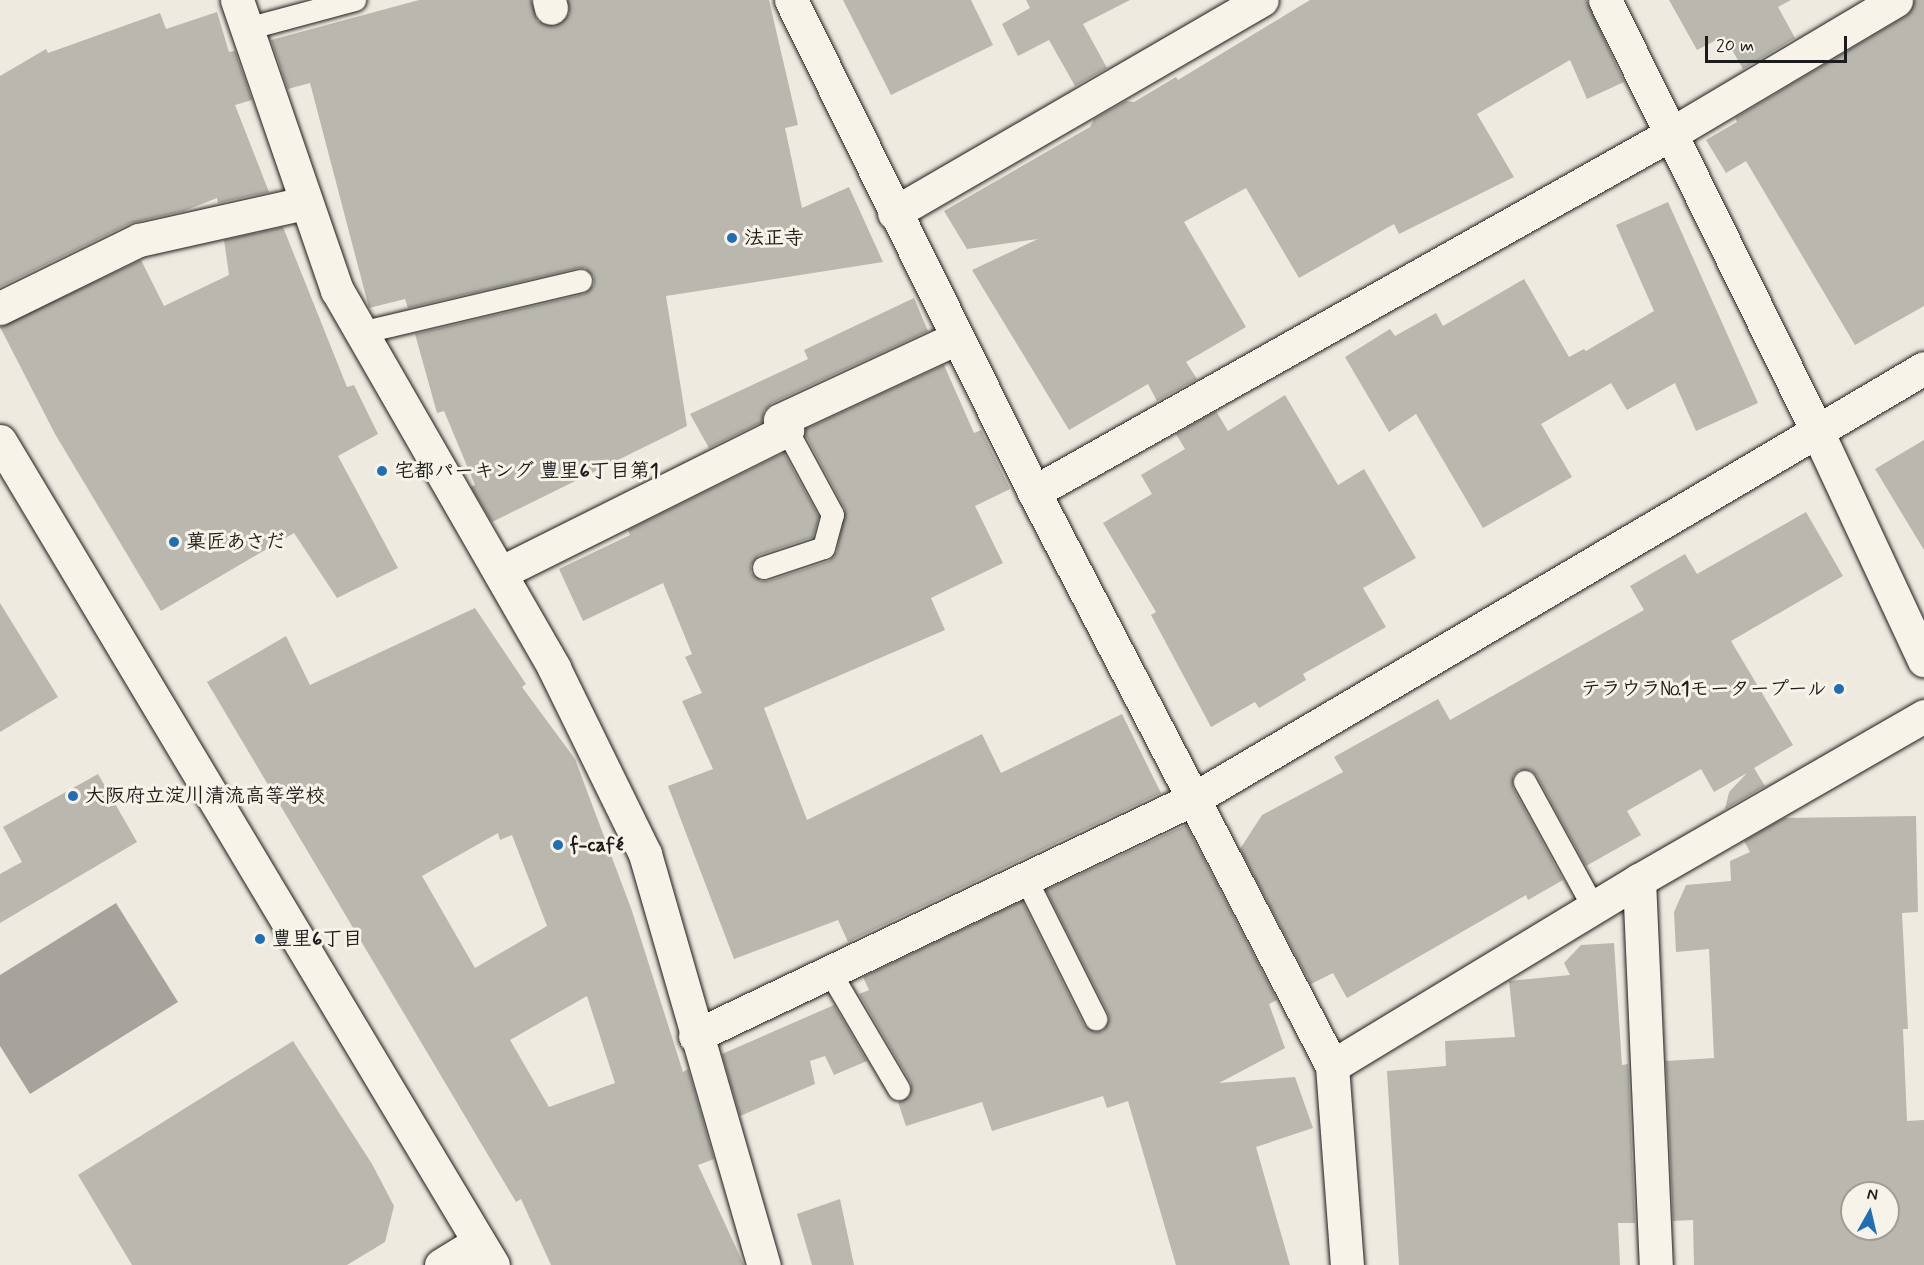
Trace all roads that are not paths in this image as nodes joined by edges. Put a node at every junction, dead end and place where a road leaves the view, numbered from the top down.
1 (355, 0) edge
2 (791, 0) edge
3 (1262, 0) edge
4 (1605, 0) edge
5 (1896, 0) edge
6 (242, 15) edge
7 (1669, 135) junction
8 (305, 203) junction
9 (894, 213) junction
10 (581, 281) dead end
11 (0, 308) edge
12 (361, 333) junction
13 (957, 338) junction
14 (1924, 368) edge
15 (787, 430) junction
16 (1817, 432) junction
17 (0, 441) edge
18 (1034, 492) junction
19 (764, 568) dead end
20 (500, 573) junction
21 (1924, 660) edge
22 (1924, 716) edge
23 (1525, 783) dead end
24 (1195, 798) junction
25 (1026, 879) junction
26 (1639, 880) junction
27 (1594, 908) junction
28 (830, 972) junction
29 (1096, 1019) dead end
30 (695, 1036) junction
31 (1332, 1066) junction
32 (899, 1089) dead end
33 (486, 1254) edge
34 (441, 1265) edge
35 (764, 1265) edge
36 (1347, 1265) edge
37 (1656, 1265) edge

1 - 6 lane
2 - 9 street
3 - 9 street
4 - 7 street
5 - 7 street
6 - 8 street
7 - 16 street
7 - 18 street
8 - 11 street
8 - 12 street
9 - 13 street
10 - 12 lane
12 - 20 street
13 - 15 street
13 - 18 street
14 - 16 street
15 - 19 lane
15 - 20 street
16 - 21 street
16 - 24 street
17 - 33 street
18 - 24 street
20 - 30 street
22 - 26 street
23 - 27 lane
24 - 25 street
24 - 31 street
25 - 28 street
25 - 29 lane
26 - 27 street
26 - 37 street
27 - 31 street
28 - 30 street
28 - 32 lane
30 - 35 street
31 - 36 street
33 - 34 street

